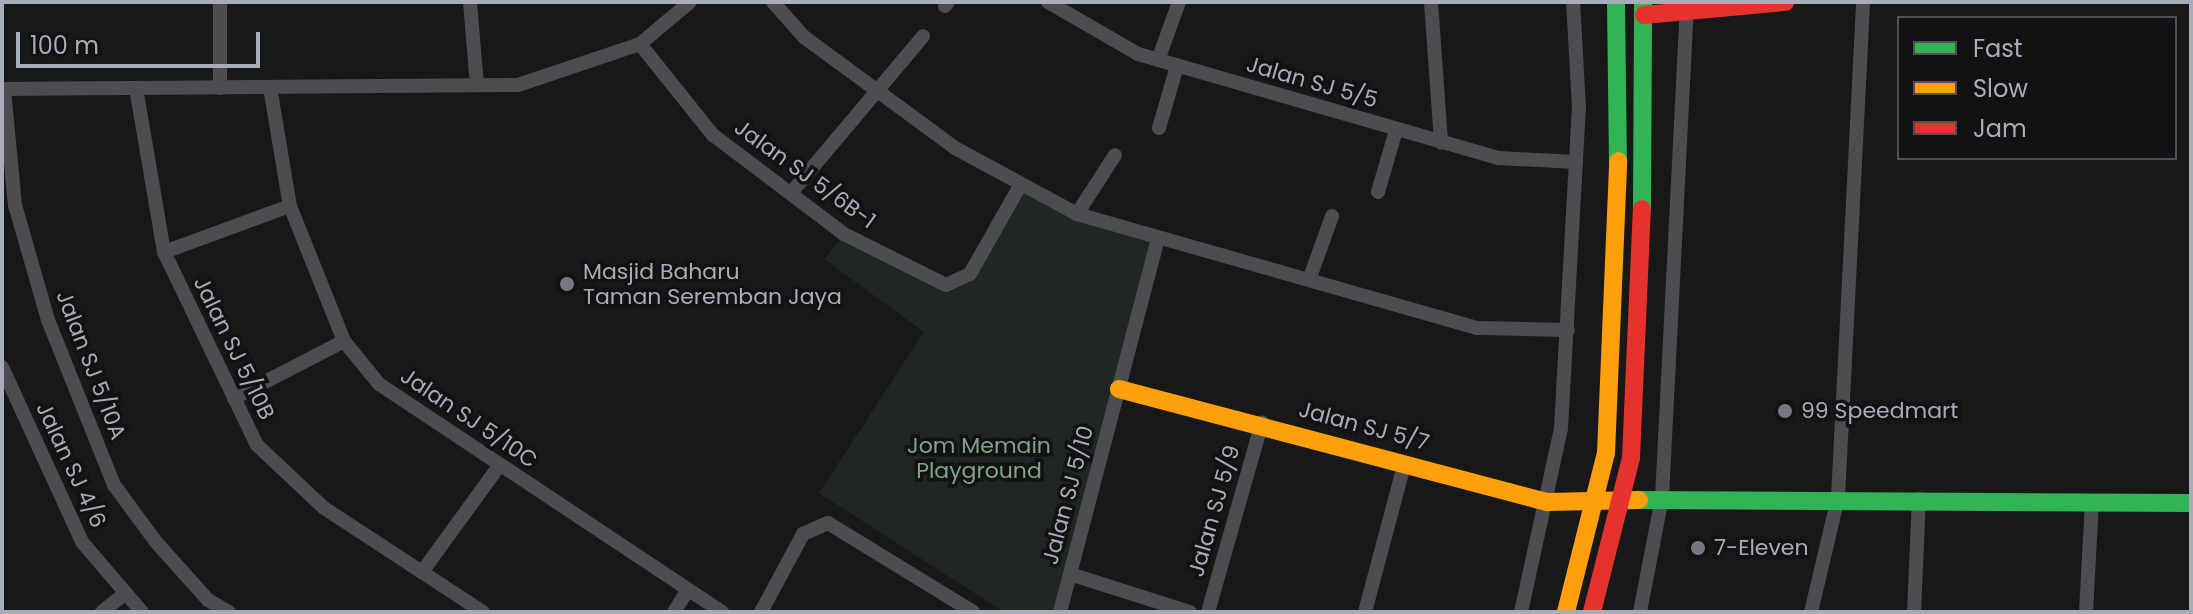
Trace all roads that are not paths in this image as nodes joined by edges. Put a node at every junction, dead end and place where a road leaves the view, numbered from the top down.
1 (220, 2) edge
2 (470, 2) edge
3 (690, 2) edge
4 (773, 2) edge
5 (1048, 2) edge
6 (1179, 2) edge
7 (1431, 2) edge
8 (1573, 2) edge
9 (1616, 2) edge
10 (1785, 2) edge
11 (1863, 2) edge
12 (1643, 8) edge
13 (1687, 11) junction
14 (923, 36) dead end
15 (640, 44) junction
16 (1158, 60) junction
17 (1177, 66) junction
18 (477, 85) junction
19 (270, 87) junction
20 (136, 88) junction
21 (220, 88) junction
22 (3, 89) edge
23 (878, 92) junction
24 (1159, 128) dead end
25 (1396, 130) junction
26 (1441, 143) junction
27 (1115, 155) dead end
28 (1576, 162) junction
29 (1021, 184) junction
30 (1378, 192) dead end
31 (791, 193) junction
32 (290, 206) junction
33 (1077, 214) junction
34 (1332, 216) dead end
35 (1158, 238) junction
36 (164, 252) junction
37 (1309, 280) junction
38 (1568, 330) junction
39 (344, 341) junction
40 (2, 367) edge
41 (1119, 389) junction
42 (234, 398) junction
43 (1262, 423) junction
44 (1405, 462) junction
45 (499, 466) junction
46 (1662, 498) junction
47 (1838, 498) junction
48 (1919, 499) junction
49 (1621, 501) junction
50 (2092, 501) junction
51 (1547, 502) junction
52 (1596, 503) junction
53 (2191, 503) edge
54 (422, 572) junction
55 (1070, 574) junction
56 (688, 590) junction
57 (123, 595) junction
58 (102, 612) edge
59 (142, 612) edge
60 (229, 612) edge
61 (483, 612) edge
62 (674, 612) edge
63 (722, 612) edge
64 (761, 612) edge
65 (973, 612) edge
66 (1060, 612) edge
67 (1190, 612) edge
68 (1208, 612) edge
69 (1365, 612) edge
70 (1521, 612) edge
71 (1566, 612) edge
72 (1592, 612) edge
73 (1640, 612) edge
74 (1811, 612) edge
75 (1914, 612) edge
76 (2086, 612) edge

1 - 21 street
2 - 18 street
3 - 15 street
4 - 23 street
5 - 16 street, Jalan SJ 5/5
6 - 16 street
7 - 26 street
8 - 28 street
9 - 52 street
10 - 13 street
11 - 47 street
12 - 13 street
12 - 49 street
13 - 46 street
14 - 23 street
15 - 18 street
15 - 31 street, Jalan SJ 5/6B-1
16 - 17 street, Jalan SJ 5/5
17 - 24 street
17 - 25 street, Jalan SJ 5/5
18 - 19 street
19 - 21 street
19 - 32 street, Jalan SJ 5/10C
20 - 21 street
20 - 22 street
20 - 36 street, Jalan SJ 5/10B
22 - 60 street, Jalan SJ 5/10A
23 - 29 street
23 - 31 street
25 - 26 street, Jalan SJ 5/5
25 - 30 street
26 - 28 street, Jalan SJ 5/5
27 - 33 street
28 - 38 street
29 - 31 street, Jalan SJ 5/6B-1
29 - 33 street
32 - 36 street
32 - 39 street, Jalan SJ 5/10C
33 - 35 street
34 - 37 street
35 - 37 street
35 - 41 street, Jalan SJ 5/10
36 - 42 street, Jalan SJ 5/10B
37 - 38 street
38 - 51 street
39 - 42 street
39 - 45 street, Jalan SJ 5/10C
40 - 57 street, Jalan SJ 4/6
41 - 43 street, Jalan SJ 5/7
41 - 55 street, Jalan SJ 5/10
42 - 54 street, Jalan SJ 5/10B
43 - 44 street, Jalan SJ 5/7
43 - 68 street, Jalan SJ 5/9
44 - 51 street, Jalan SJ 5/7
44 - 69 street
45 - 54 street
45 - 56 street, Jalan SJ 5/10C
46 - 47 street, Jalan SJ 5/7
46 - 49 street, Jalan SJ 5/7
46 - 73 street
47 - 48 street, Jalan SJ 5/7
47 - 74 street
48 - 50 street, Jalan SJ 5/7
48 - 75 street
49 - 52 street, Jalan SJ 5/7
49 - 72 street
50 - 53 street, Jalan SJ 5/7
50 - 76 street
51 - 52 street, Jalan SJ 5/7
51 - 70 street
52 - 71 street
54 - 61 street, Jalan SJ 5/10B
55 - 66 street, Jalan SJ 5/10
55 - 67 street
56 - 62 street
56 - 63 street, Jalan SJ 5/10C
57 - 58 street
57 - 59 street, Jalan SJ 4/6
64 - 65 street

